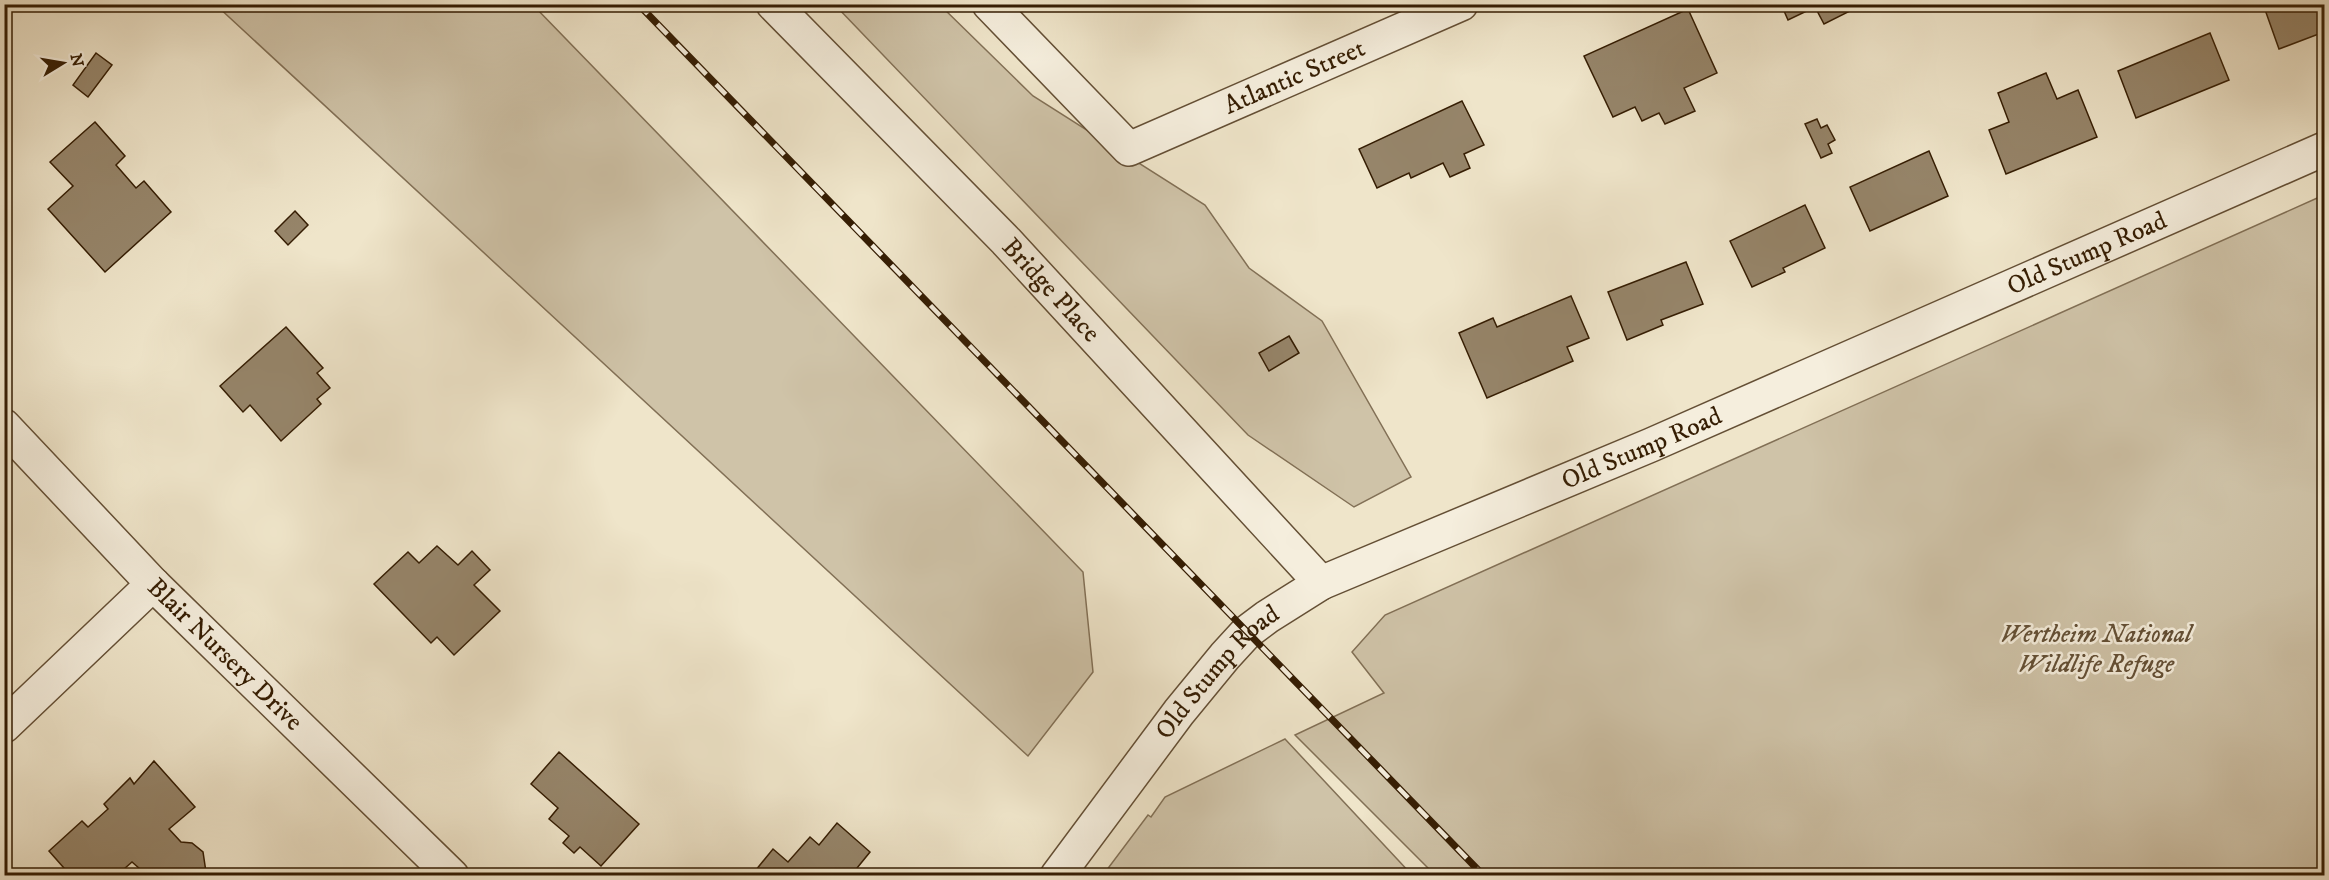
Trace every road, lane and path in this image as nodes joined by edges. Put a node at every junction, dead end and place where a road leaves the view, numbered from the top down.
1 (773, 4) edge
2 (989, 4) edge
3 (1461, 4) edge
4 (2325, 149) edge
5 (4, 426) edge
6 (1321, 583) junction
7 (153, 584) junction
8 (4, 726) edge
9 (452, 876) edge
10 (1057, 876) edge

1 - 6 street, Bridge Place
2 - 3 street, Atlantic Street
4 - 6 street, Old Stump Road
5 - 7 street, Blair Nursery Drive
6 - 10 street, Old Stump Road
7 - 8 street
7 - 9 street, Blair Nursery Drive

